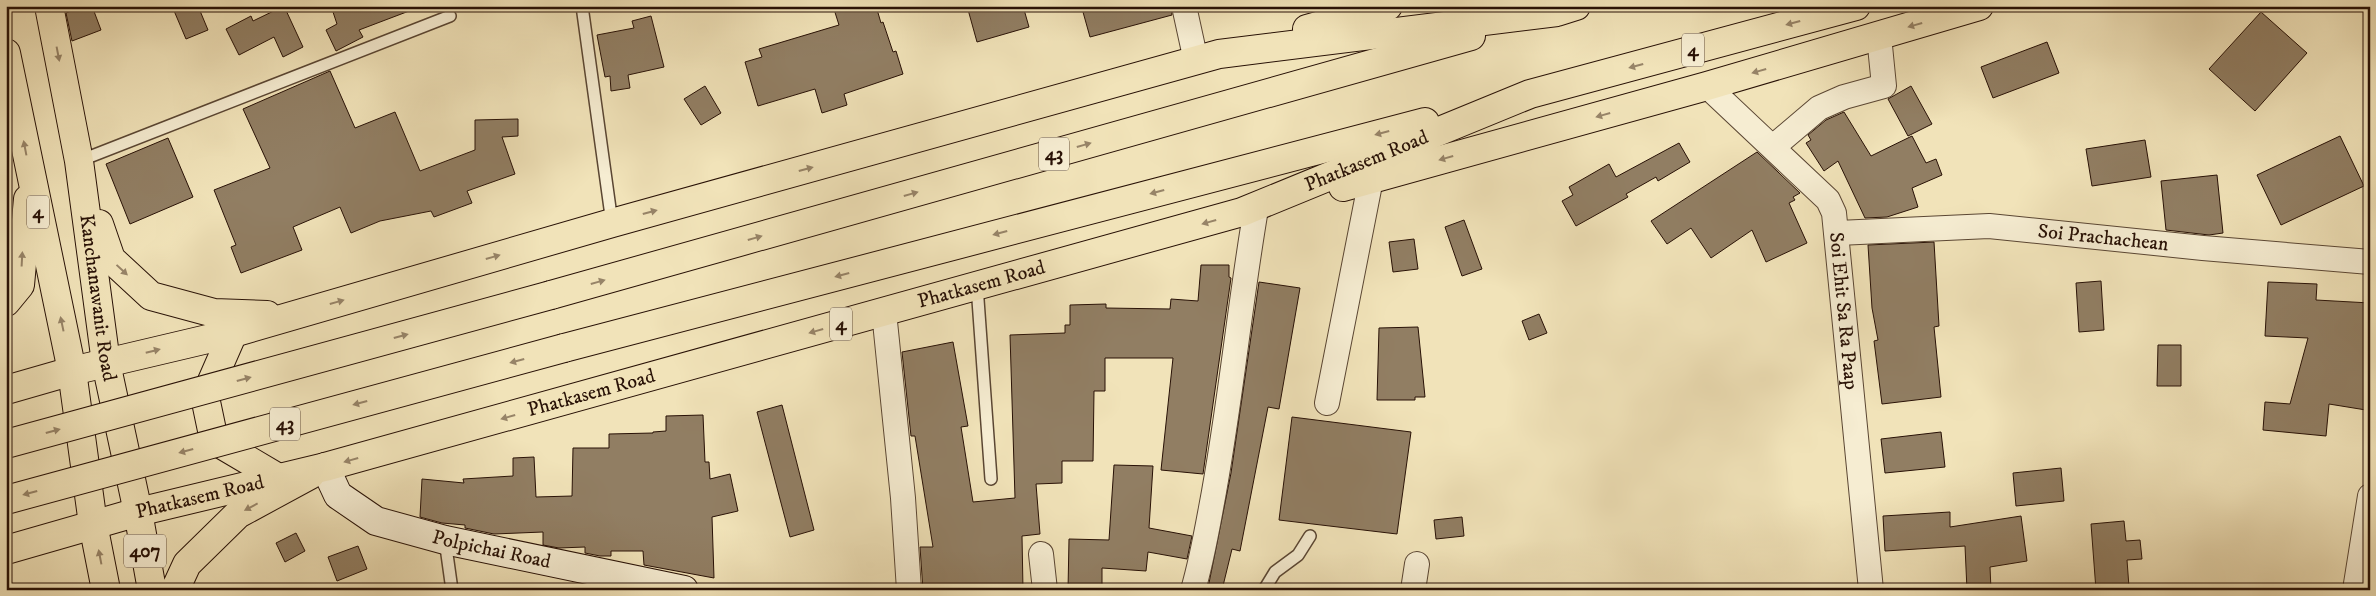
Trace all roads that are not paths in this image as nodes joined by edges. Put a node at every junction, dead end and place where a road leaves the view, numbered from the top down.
1 (49, 6) edge
2 (582, 6) edge
3 (1184, 6) edge
4 (1388, 6) edge
5 (1856, 6) edge
6 (1979, 6) edge
7 (1566, 9) edge
8 (450, 16) dead end
9 (1879, 36) junction
10 (6, 53) edge
11 (1208, 58) junction
12 (1707, 86) junction
13 (1530, 94) junction
14 (1774, 147) junction
15 (79, 161) junction
16 (30, 176) junction
17 (1371, 179) junction
18 (1249, 211) junction
19 (612, 223) junction
20 (15, 230) edge
21 (1838, 234) junction
22 (2370, 262) edge
23 (977, 286) junction
24 (6, 302) edge
25 (884, 312) junction
26 (291, 316) junction
27 (233, 333) junction
28 (106, 363) junction
29 (72, 372) junction
30 (6, 390) edge
31 (1327, 403) dead end
32 (6, 444) edge
33 (325, 467) junction
34 (280, 479) junction
35 (991, 479) dead end
36 (2370, 496) edge
37 (6, 500) edge
38 (138, 512) junction
39 (93, 524) junction
40 (1310, 536) dead end
41 (445, 540) junction
42 (6, 550) edge
43 (1041, 554) dead end
44 (1417, 564) dead end
45 (106, 590) edge
46 (152, 590) edge
47 (175, 590) edge
48 (452, 590) edge
49 (684, 590) edge
50 (908, 590) edge
51 (1045, 590) edge
52 (1193, 590) edge
53 (1264, 590) edge
54 (1413, 590) edge
55 (1871, 590) edge
56 (2355, 590) edge

1 -> 15 main road, Kanchanawanit Road
2 - 19 lane
3 - 11 street
4 - 11 main road
5 -> 13 main road, Phatkasem Road / 4
6 -> 9 main road
7 - 11 main road
32 -> 7 main road, 43, bridge
8 - 15 lane
9 -> 12 main road
9 - 14 street
16 -> 10 main road, Kanchanawanit Road / 4
19 -> 11 main road
12 - 14 street, Soi Ehit Sa Ra Paap
12 -> 17 main road
13 - 18 main road, Phatkasem Road / 4
13 -> 37 main road, 43, bridge
14 - 21 street, Soi Ehit Sa Ra Paap
15 -> 26 main road
15 - 28 main road, Kanchanawanit Road
16 - 20 main road
29 -> 16 main road, Kanchanawanit Road / 4
17 - 18 main road
17 - 31 street
18 -> 23 main road, Phatkasem Road / 4
18 - 52 street
26 -> 19 main road
24 -> 20 main road
21 - 22 street, Soi Prachachean
21 - 55 street, Soi Ehit Sa Ra Paap
23 - 25 main road, Phatkasem Road / 4
23 - 35 lane
25 -> 33 main road, Phatkasem Road / 4
25 - 50 street
26 - 27 main road
28 -> 27 main road
27 - 34 main road
28 - 29 main road
28 - 38 main road, Kanchanawanit Road
29 - 30 main road
29 - 39 main road, Kanchanawanit Road / 4
33 - 34 main road, Phatkasem Road / 4
33 - 41 street, Polpichai Road
33 -> 47 main road
34 - 38 main road, Phatkasem Road / 4
36 - 56 street
38 - 39 main road, Phatkasem Road / 4
38 - 46 main road, Kanchanawanit Road / 407
39 - 42 main road, Phatkasem Road
45 -> 39 main road, Kanchanawanit Road / 407
40 - 53 lane
41 - 48 lane
41 - 49 street, Polpichai Road
43 - 51 street
44 - 54 street

